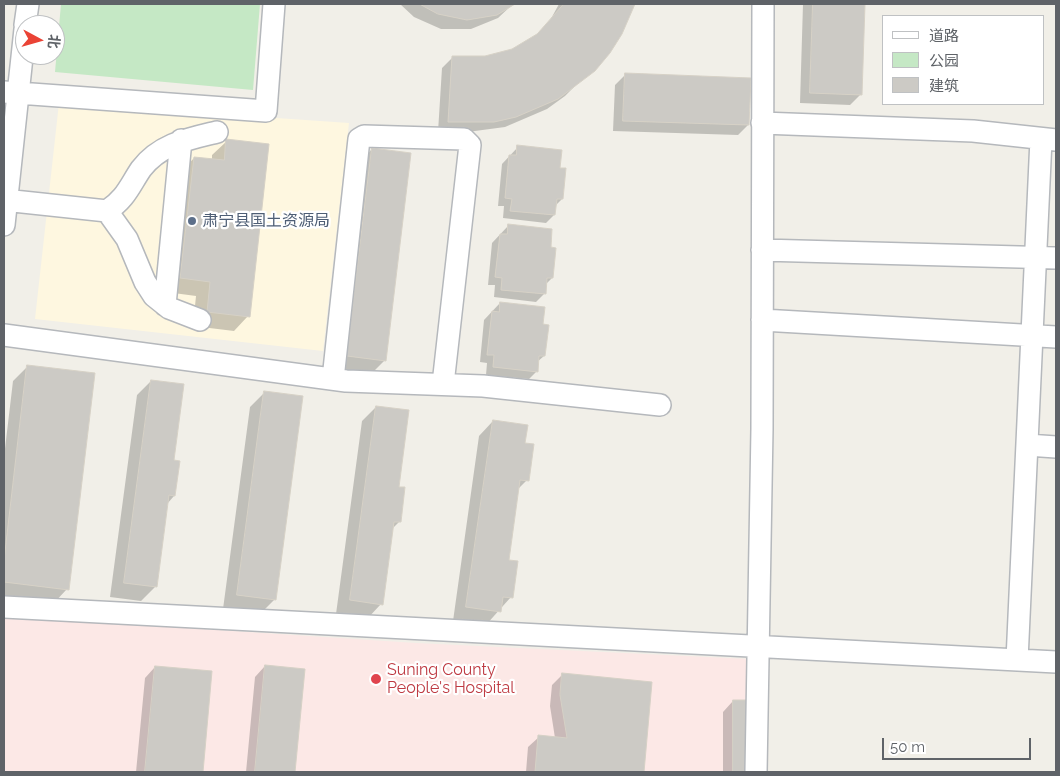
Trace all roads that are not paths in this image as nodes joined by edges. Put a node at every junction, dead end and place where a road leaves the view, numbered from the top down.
1 (274, 4) edge
2 (763, 4) edge
3 (17, 65) edge
4 (11, 92) edge
5 (762, 123) junction
6 (217, 132) dead end
7 (1049, 139) edge
8 (181, 140) junction
9 (5, 200) edge
10 (107, 211) junction
11 (4, 225) edge
12 (762, 250) junction
13 (1046, 257) edge
14 (165, 305) junction
15 (200, 320) dead end
16 (762, 320) junction
17 (4, 335) edge
18 (1032, 335) junction
19 (1056, 337) edge
20 (334, 379) junction
21 (443, 384) junction
22 (660, 405) dead end
23 (1027, 445) junction
24 (1056, 447) edge
25 (4, 607) edge
26 (757, 646) junction
27 (1017, 660) junction
28 (1056, 662) edge
29 (756, 772) edge

1 - 4 street
2 - 5 street
3 - 4 street
4 - 9 street
5 - 7 street
5 - 12 street
6 - 8 street
7 - 13 street
8 - 10 street
8 - 14 street
9 - 10 street
9 - 11 street
10 - 14 street
12 - 13 street
12 - 16 street
13 - 18 street
14 - 15 street
16 - 18 street
16 - 26 street
17 - 20 street
18 - 19 street
18 - 23 street
20 - 21 street
20 - 21 street
21 - 22 street
23 - 24 street
23 - 27 street
25 - 26 street
26 - 27 street
26 - 29 street
27 - 28 street

